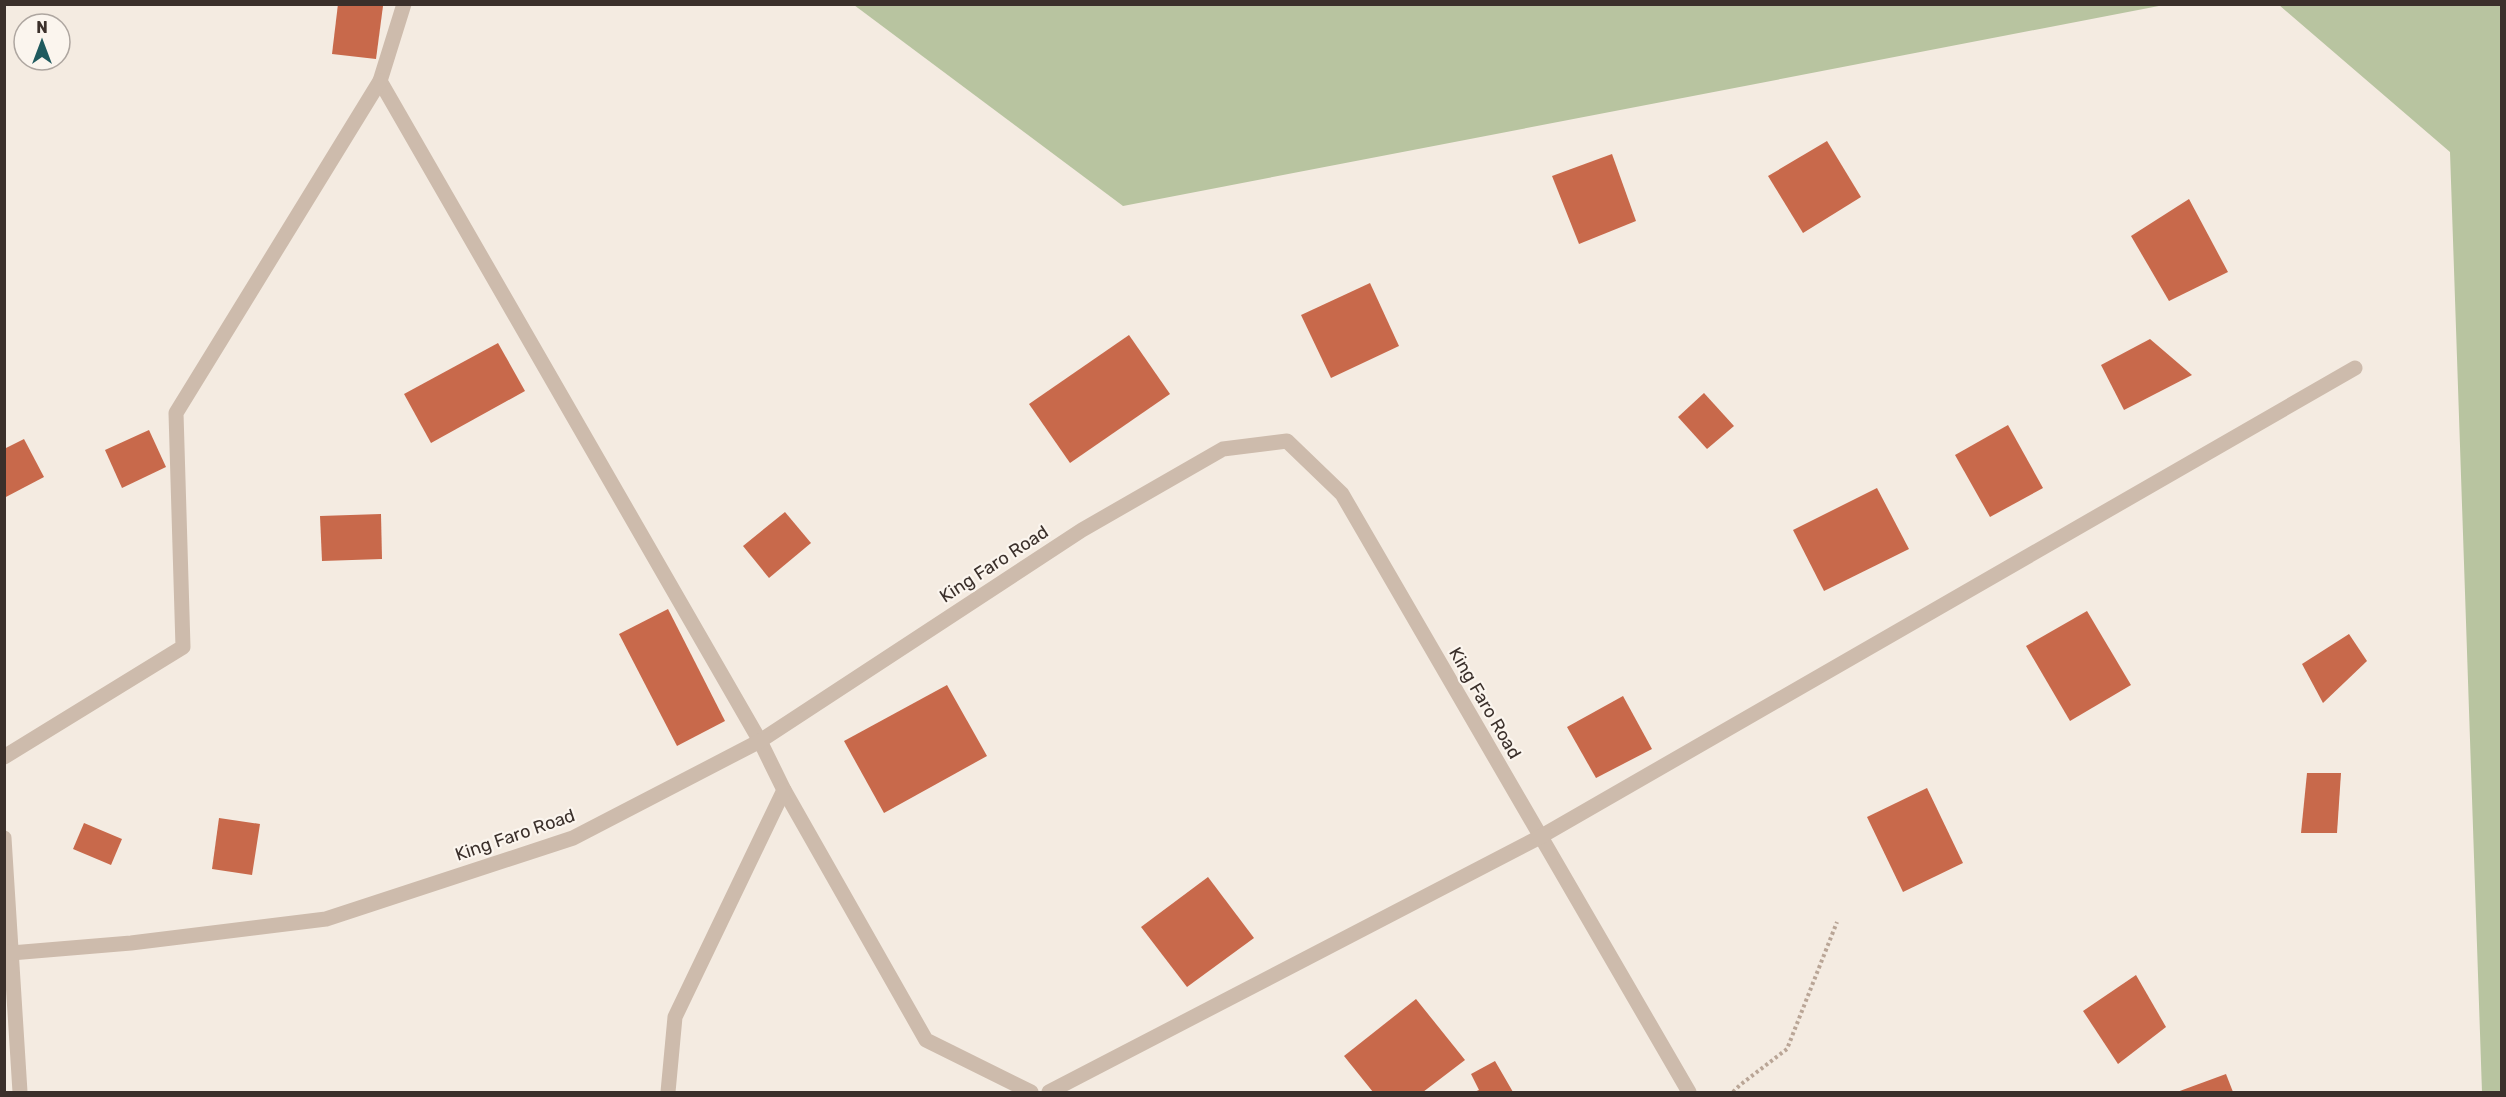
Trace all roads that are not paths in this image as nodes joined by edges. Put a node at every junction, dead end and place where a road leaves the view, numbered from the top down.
1 (404, 4) edge
2 (380, 81) junction
3 (2355, 368) dead end
4 (760, 741) junction
5 (4, 757) edge
6 (783, 790) junction
7 (1540, 837) junction
8 (4, 838) edge
9 (8, 952) edge
10 (21, 1092) edge
11 (668, 1092) edge
12 (1031, 1092) edge
13 (1049, 1092) edge
14 (1689, 1092) edge

1 - 2 street
2 - 4 street
2 - 5 street
3 - 7 street
4 - 6 street
4 - 7 street, King Faro Road
4 - 9 street, King Faro Road
6 - 11 street
6 - 12 street
7 - 13 street
7 - 14 street, King Faro Road
8 - 9 street
9 - 10 street

